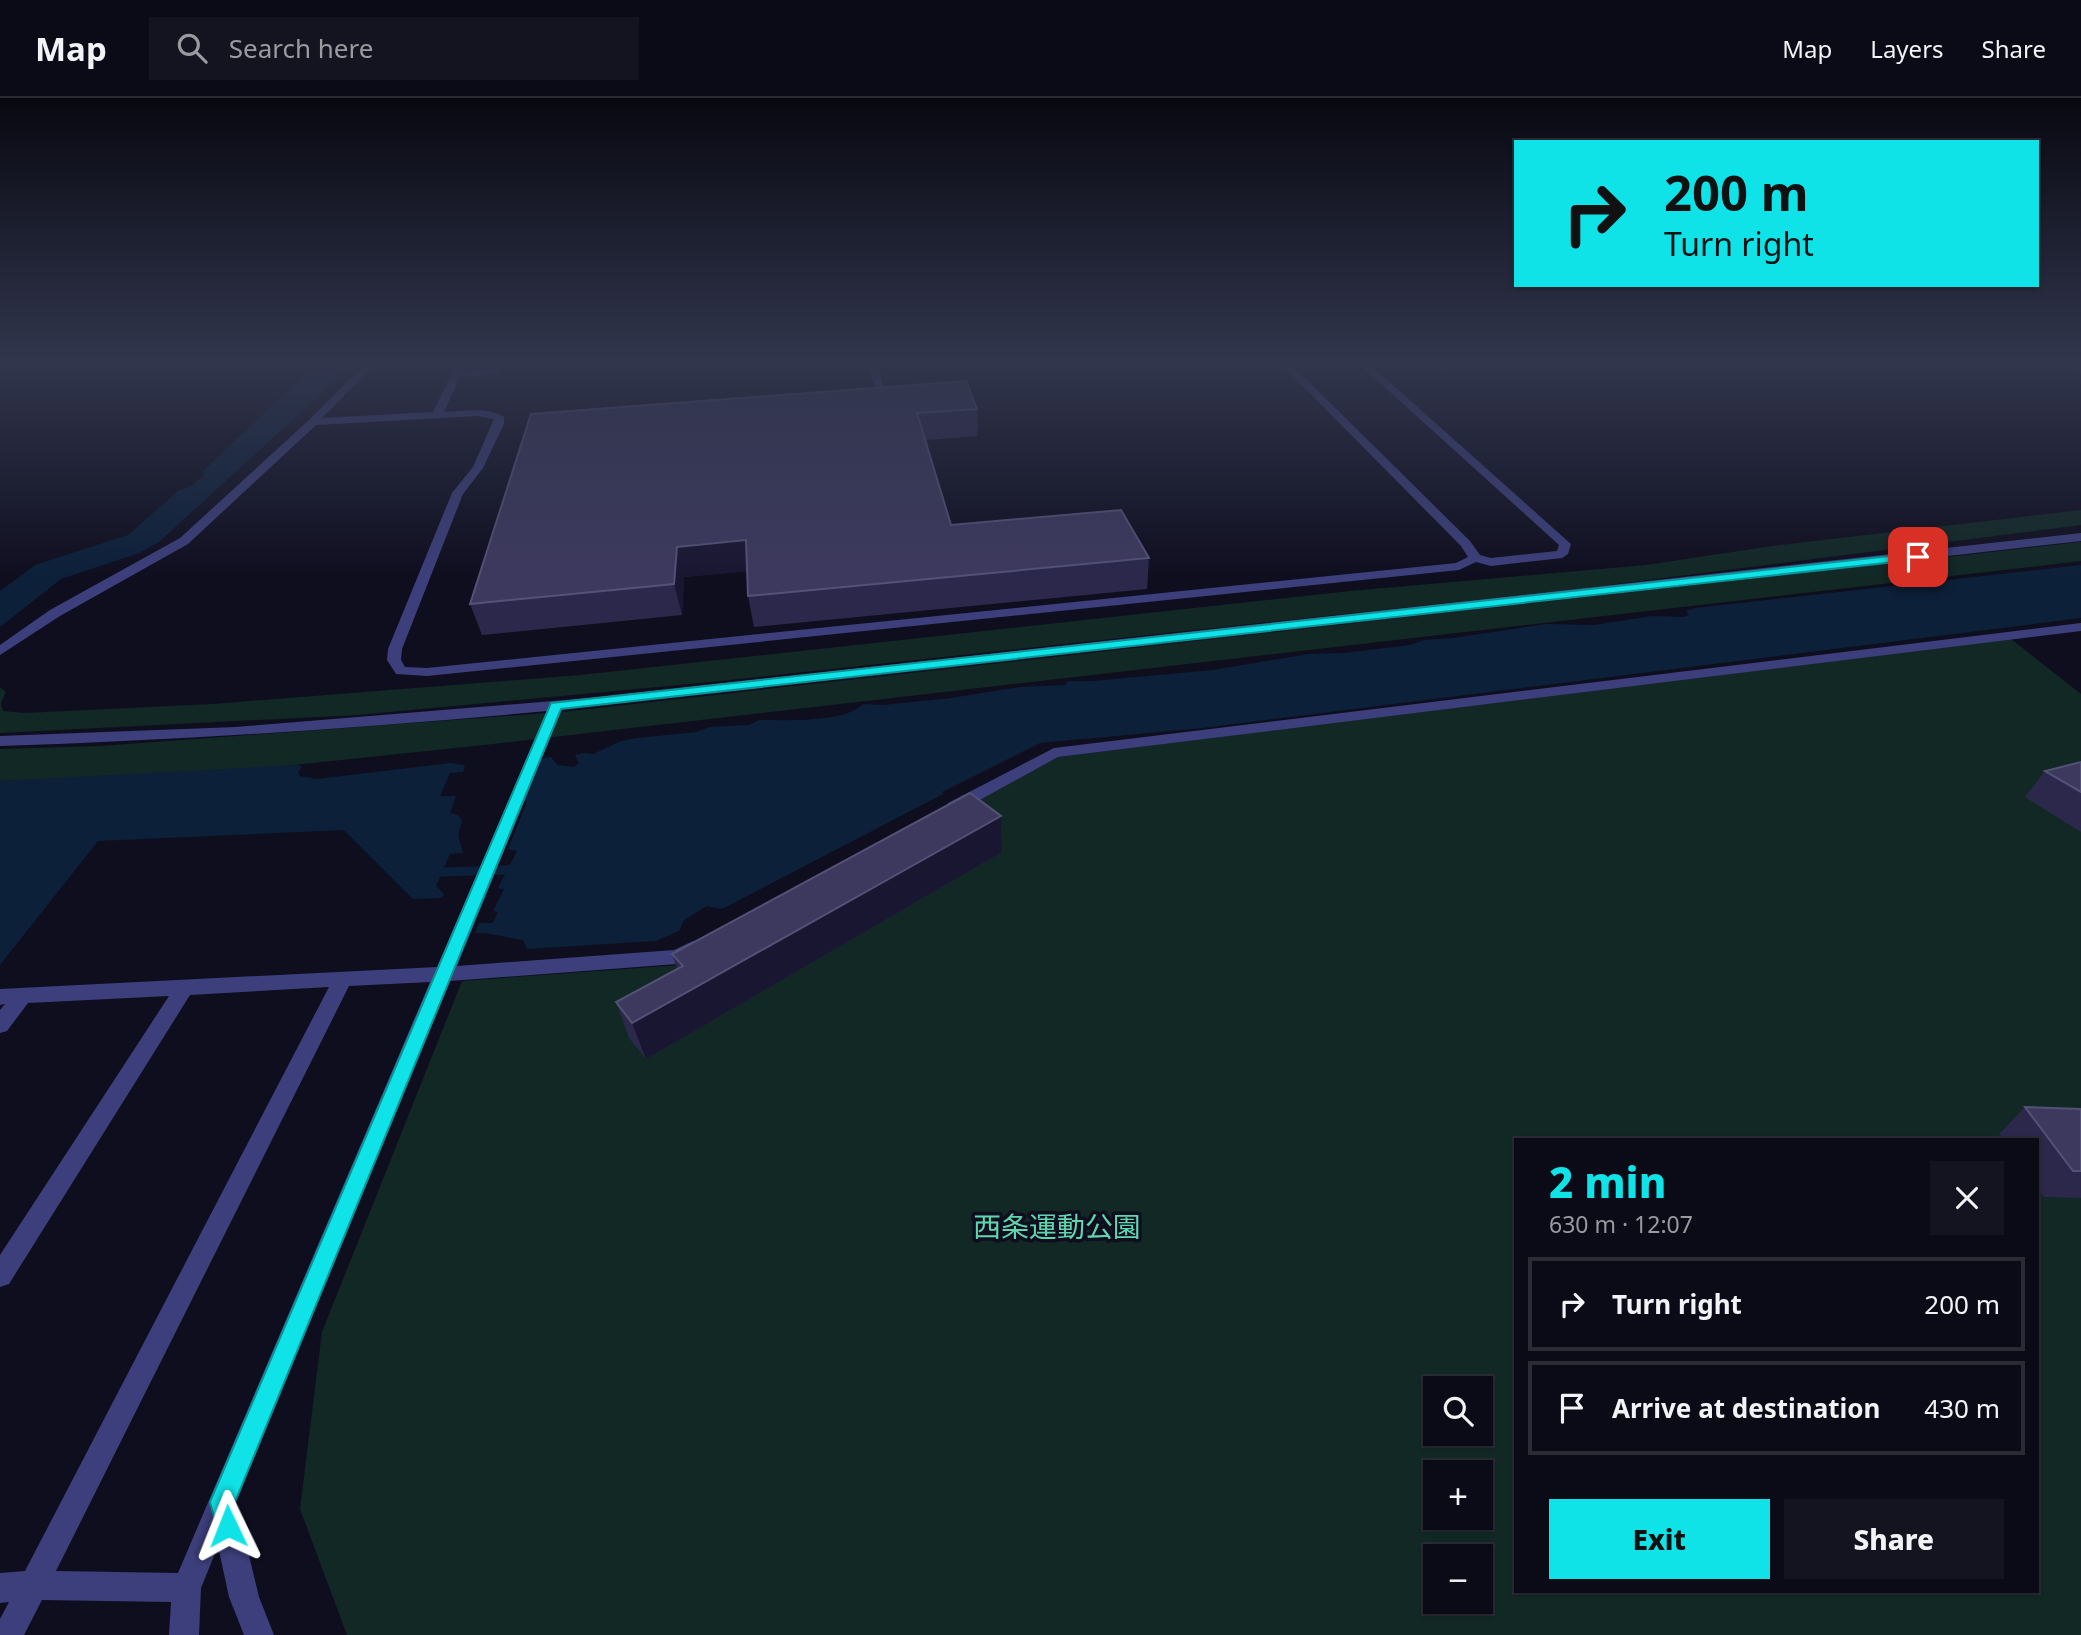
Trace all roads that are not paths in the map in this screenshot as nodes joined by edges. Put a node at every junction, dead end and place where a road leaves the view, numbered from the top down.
1 (300, 434) edge
2 (494, 434) edge
3 (1355, 434) edge
4 (1441, 434) edge
5 (2081, 537) edge
6 (1475, 558) junction
7 (2081, 627) edge
8 (0, 652) edge
9 (556, 706) junction
10 (0, 741) edge
11 (944, 812) edge
12 (713, 937) edge
13 (444, 974) junction
14 (342, 980) junction
15 (185, 987) junction
16 (22, 996) junction
17 (0, 997) edge
18 (0, 1025) edge
19 (0, 1276) edge
20 (222, 1502) junction
21 (33, 1585) junction
22 (0, 1588) edge
23 (186, 1588) junction
24 (8, 1635) edge
25 (184, 1635) edge
26 (259, 1635) edge

1 - 8 street
2 - 6 street
3 - 6 street
4 - 6 street
5 - 9 street
7 - 11 street
9 - 10 street
9 - 13 street
12 - 13 street
13 - 14 street
13 - 20 street
14 - 15 street
14 - 21 street
15 - 16 street
15 - 19 street
16 - 17 street
16 - 18 street
20 - 23 street
20 - 26 street
21 - 22 street
21 - 23 street
21 - 24 street
23 - 25 street

